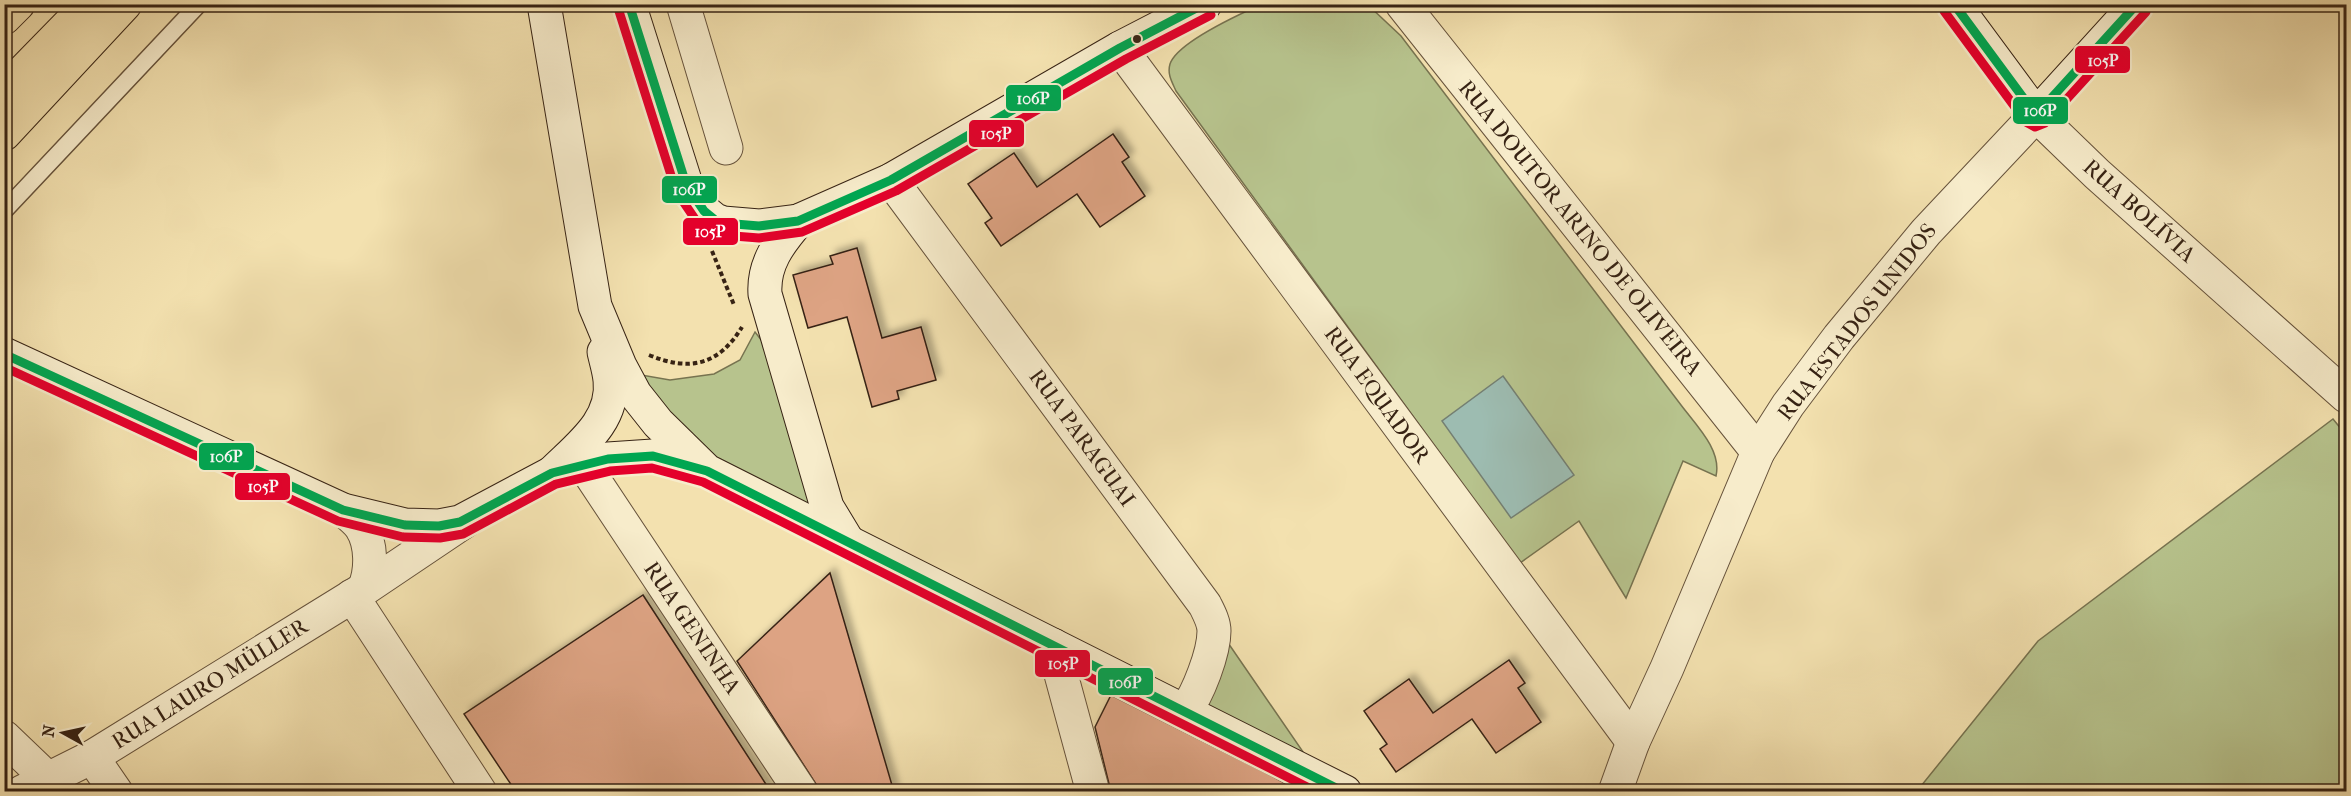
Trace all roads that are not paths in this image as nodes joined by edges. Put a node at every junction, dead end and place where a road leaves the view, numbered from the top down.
1 (18, 4) edge
2 (89, 4) edge
3 (125, 4) edge
4 (200, 4) edge
5 (544, 4) edge
6 (629, 4) edge
7 (683, 4) edge
8 (1205, 4) edge
9 (1402, 4) edge
10 (1954, 4) edge
11 (2137, 4) edge
12 (4, 18) edge
13 (1120, 48) junction
14 (4, 91) edge
15 (2036, 115) junction
16 (4, 134) edge
17 (726, 148) dead end
18 (891, 180) junction
19 (4, 210) edge
20 (798, 221) junction
21 (595, 306) junction
22 (4, 354) edge
23 (2346, 396) edge
24 (1758, 452) junction
25 (584, 465) junction
26 (707, 471) junction
27 (552, 473) junction
28 (343, 510) junction
29 (471, 517) junction
30 (847, 540) junction
31 (358, 593) junction
32 (1053, 645) junction
33 (1185, 711) junction
34 (4, 737) edge
35 (1633, 742) junction
36 (92, 757) junction
37 (35, 785) edge
38 (116, 792) edge
39 (480, 792) edge
40 (801, 792) edge
41 (1093, 792) edge
42 (1345, 792) edge
43 (1616, 792) edge

1 - 12 highway
2 - 14 highway
3 - 16 highway
4 - 19 lane
5 - 21 street
6 - 20 street
7 - 17 street
8 - 13 street
9 - 24 street, RUA DOUTOR ARINO DE OLIVEIRA
10 - 15 street, RUA BOLÍVIA
11 - 15 street, RUA ESTADOS UNIDOS
13 - 18 street
13 - 35 street, RUA EQUADOR
15 - 23 street, RUA BOLÍVIA
15 - 24 street, RUA ESTADOS UNIDOS
18 - 20 street
18 - 33 street, RUA PARAGUAI
20 - 30 street
21 - 26 street
21 - 27 street, RUA LAURO MÜLLER
22 - 28 street, RUA LAURO MÜLLER
24 - 35 street, RUA ESTADOS UNIDOS
25 - 26 street, RUA LAURO MÜLLER
25 - 27 street, RUA LAURO MÜLLER
25 - 40 street, RUA GENINHA
26 - 30 street
27 - 29 street, RUA LAURO MÜLLER
28 - 29 street, RUA LAURO MÜLLER
28 - 31 street, RUA LAURO MÜLLER
29 - 31 street, RUA LAURO MÜLLER
30 - 32 street
31 - 36 street, RUA LAURO MÜLLER
31 - 39 street
32 - 33 street
32 - 41 street
33 - 42 street
34 - 37 street
35 - 43 street, RUA ESTADOS UNIDOS
36 - 37 street, RUA LAURO MÜLLER
36 - 38 street

